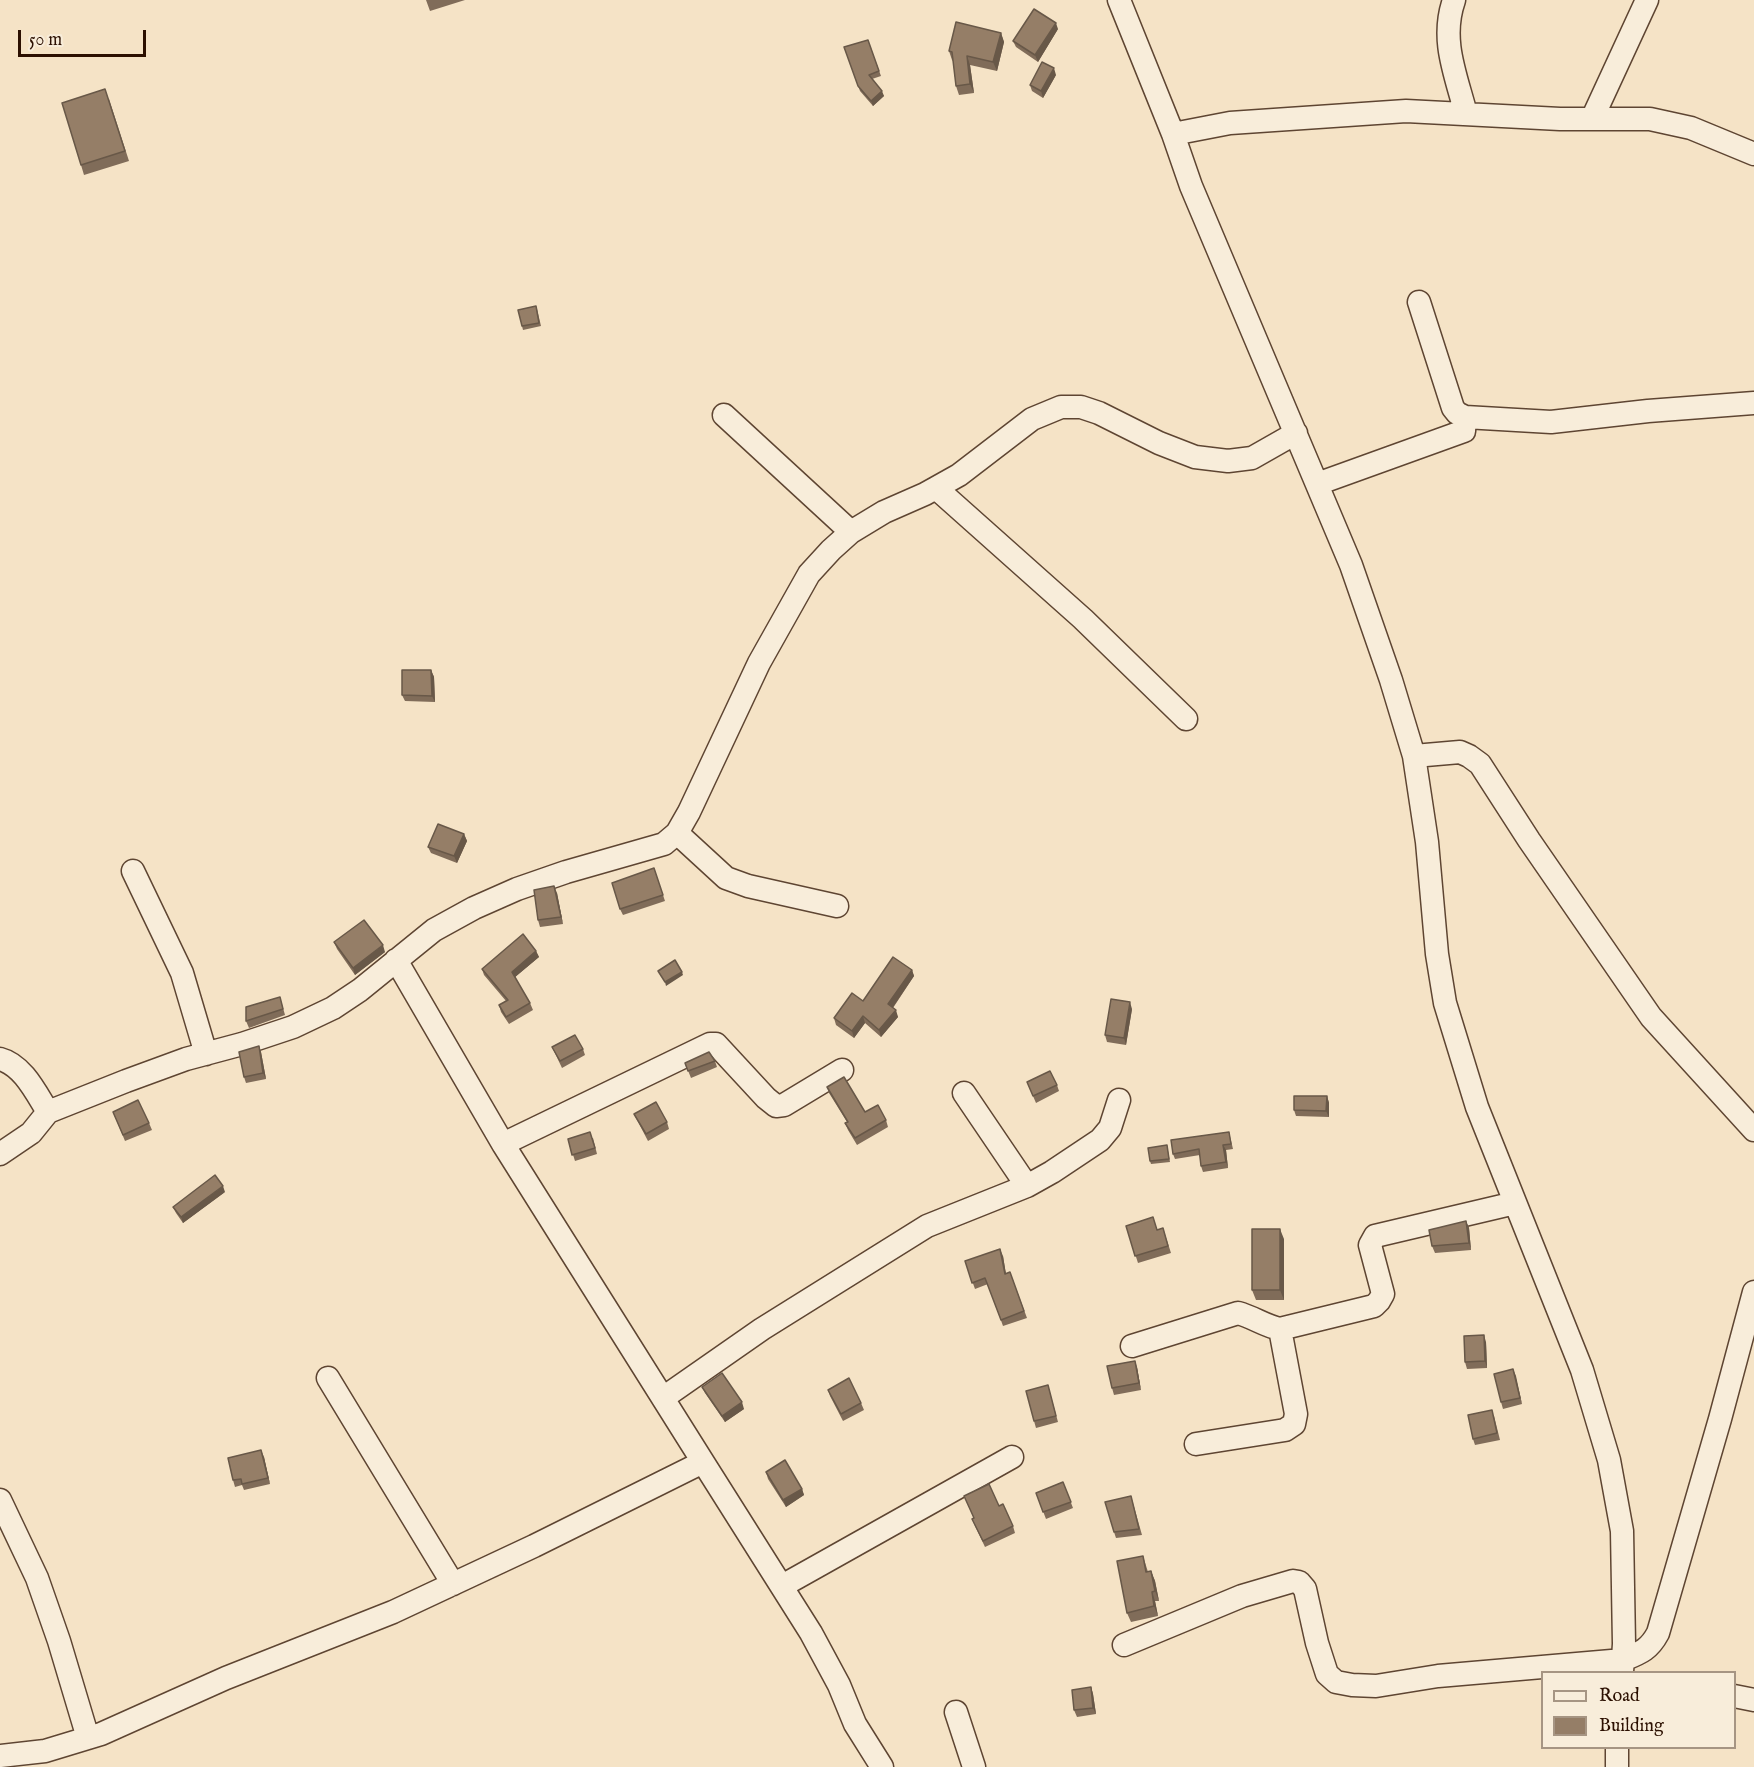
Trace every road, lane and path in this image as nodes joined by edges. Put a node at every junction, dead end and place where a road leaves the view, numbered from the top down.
1 (1119, 0) edge
2 (1454, 0) edge
3 (1647, 0) edge
4 (1466, 114) junction
5 (1592, 119) junction
6 (1173, 134) junction
7 (1754, 154) edge
8 (1419, 302) dead end
9 (1754, 403) edge
10 (724, 415) dead end
11 (1465, 417) junction
12 (1296, 432) junction
13 (1317, 484) junction
14 (936, 488) junction
15 (851, 532) junction
16 (1186, 719) dead end
17 (1414, 756) junction
18 (677, 833) junction
19 (133, 871) dead end
20 (837, 906) dead end
21 (396, 960) junction
22 (206, 1054) junction
23 (0, 1059) edge
24 (842, 1070) dead end
25 (964, 1093) dead end
26 (1119, 1100) dead end
27 (48, 1112) junction
28 (1754, 1130) edge
29 (503, 1144) junction
30 (0, 1154) edge
31 (1027, 1186) junction
32 (1515, 1203) junction
33 (1754, 1292) edge
34 (1280, 1329) junction
35 (1132, 1346) dead end
36 (328, 1378) dead end
37 (663, 1398) junction
38 (1196, 1444) dead end
39 (1012, 1456) dead end
40 (703, 1462) junction
41 (0, 1500) edge
42 (453, 1584) junction
43 (782, 1586) junction
44 (1124, 1646) dead end
45 (1623, 1666) edge
46 (1736, 1696) edge
47 (1754, 1700) edge
48 (956, 1712) dead end
49 (88, 1738) junction
50 (1617, 1749) edge
51 (0, 1756) edge
52 (882, 1767) edge
53 (974, 1767) edge
54 (1617, 1767) edge

1 - 6 street
2 - 4 street
3 - 5 street
4 - 5 street
4 - 6 street
5 - 7 street
6 - 12 street
8 - 11 street
9 - 11 street
10 - 15 street
11 - 13 street
12 - 13 street
12 - 14 street
13 - 17 street
14 - 15 street
14 - 16 street
15 - 18 street
17 - 28 street
17 - 32 street
18 - 20 street
18 - 21 street
19 - 22 street
21 - 22 street
21 - 29 street
22 - 27 street
23 - 27 street
24 - 29 street
25 - 31 street
26 - 31 street
27 - 30 street
29 - 37 street
31 - 37 street
32 - 34 street
32 - 45 street
33 - 45 street
34 - 35 street
34 - 38 street
36 - 42 street
37 - 40 street
39 - 43 street
40 - 42 street
40 - 43 street
41 - 49 street
42 - 49 street
43 - 52 street
44 - 45 street
46 - 47 street
48 - 53 street
49 - 51 street
50 - 54 street

